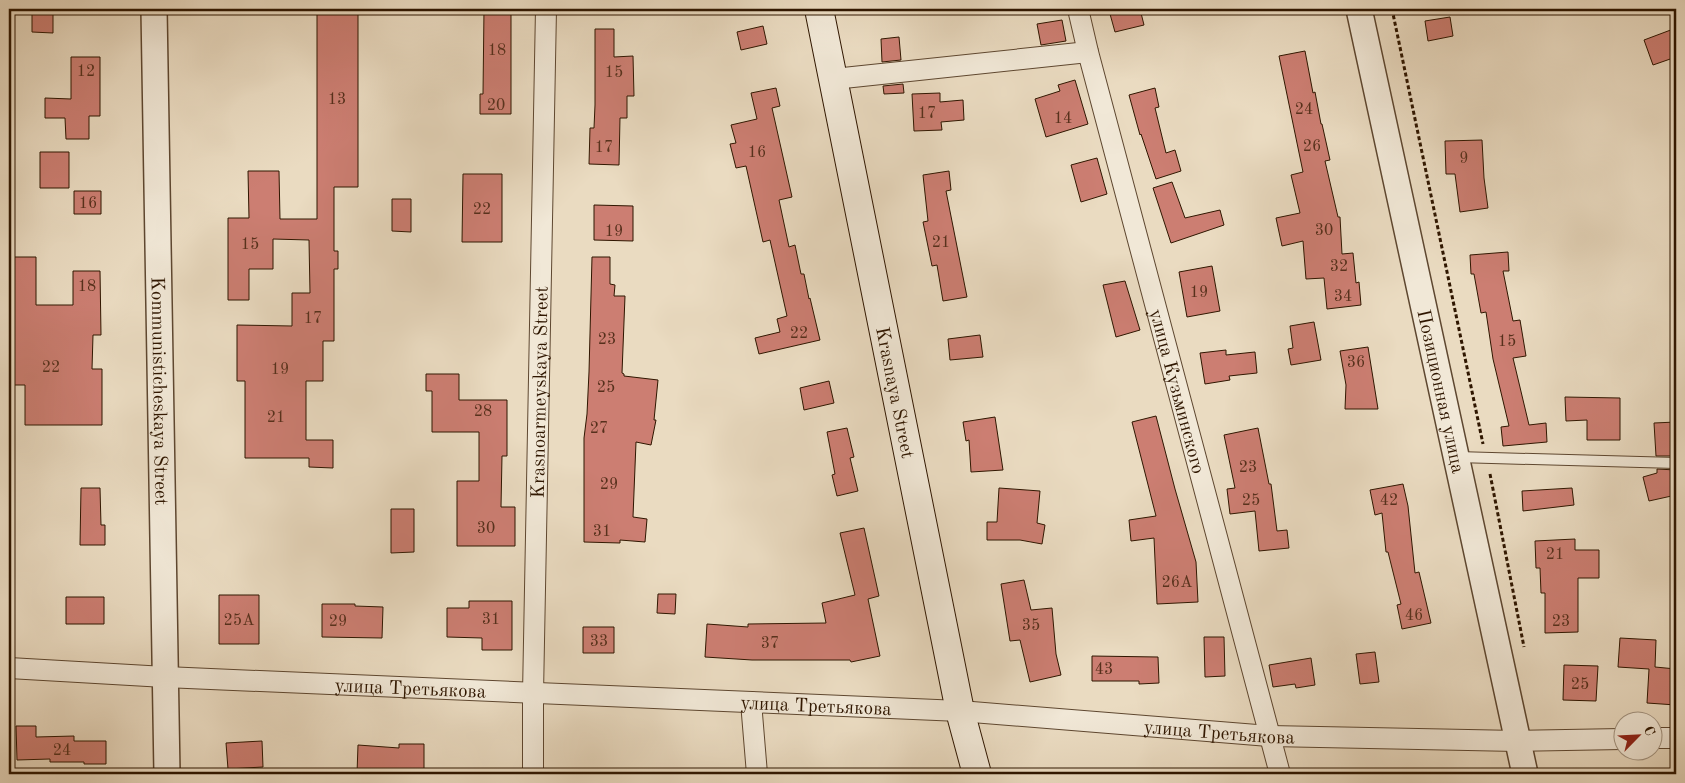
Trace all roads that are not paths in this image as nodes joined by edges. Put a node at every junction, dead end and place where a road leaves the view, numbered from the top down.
1 (154, 9) edge
2 (546, 9) edge
3 (819, 9) edge
4 (1078, 9) edge
5 (1359, 9) edge
6 (1088, 52) junction
7 (834, 80) junction
8 (1457, 457) junction
9 (1676, 464) edge
10 (9, 668) edge
11 (165, 677) junction
12 (533, 693) junction
13 (751, 702) junction
14 (960, 711) junction
15 (1269, 736) junction
16 (1662, 738) edge
17 (1676, 738) edge
18 (1612, 739) edge
19 (1517, 741) junction
20 (167, 774) edge
21 (533, 774) edge
22 (757, 774) edge
23 (977, 774) edge
24 (1280, 774) edge
25 (1525, 774) edge

1 - 11 street, Kommunisticheskaya Street
2 - 12 street, Krasnoarmeyskaya Street
3 - 7 main road, Krasnaya Street
4 - 6 street, улица Кузьминского
5 - 8 street, Позиционная улица
6 - 7 street
6 - 15 street, улица Кузьминского
7 - 14 main road, Krasnaya Street
8 - 9 lane
8 - 19 street, Позиционная улица
10 - 11 street, улица Третьякова
11 - 12 street, улица Третьякова
11 - 20 street, Kommunisticheskaya Street
12 - 13 street, улица Третьякова
12 - 21 street, Krasnoarmeyskaya Street
13 - 14 street, улица Третьякова
13 - 22 street
14 - 15 street, улица Третьякова
14 - 23 main road, Krasnaya Street
15 - 19 street, улица Третьякова
15 - 24 street, улица Кузьминского
16 - 17 street
18 - 19 street, улица Третьякова
19 - 25 street, Позиционная улица

